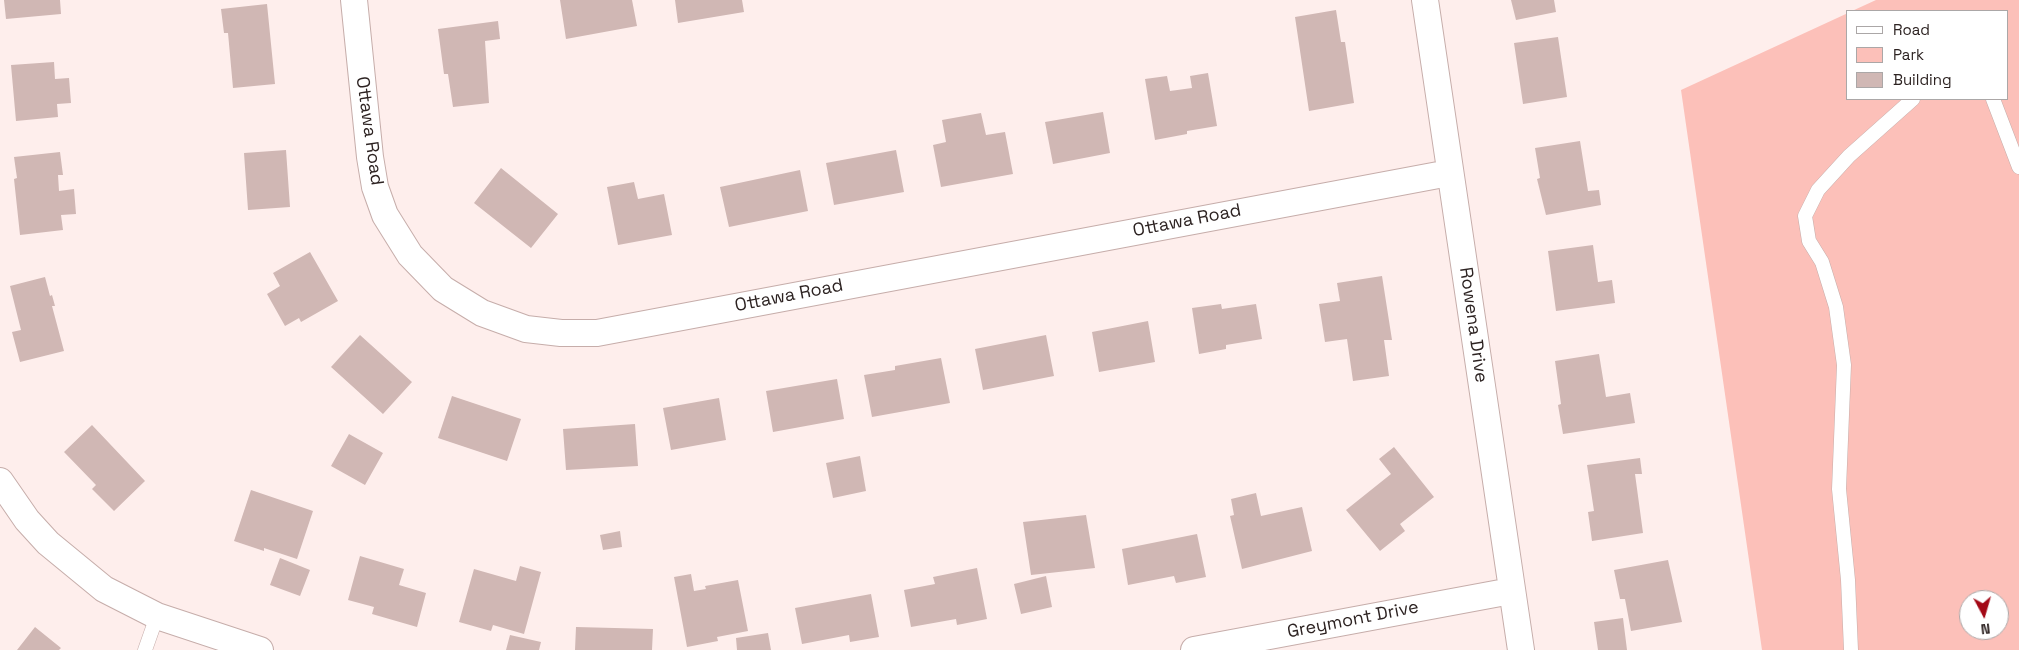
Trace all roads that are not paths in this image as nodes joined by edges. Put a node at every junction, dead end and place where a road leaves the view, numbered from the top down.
1 (354, 0) edge
2 (1425, 0) edge
3 (1912, 100) edge
4 (1994, 100) edge
5 (2019, 167) edge
6 (1449, 173) junction
7 (0, 482) edge
8 (1512, 591) junction
9 (157, 616) junction
10 (145, 650) edge
11 (260, 650) edge
12 (1194, 650) edge
13 (1521, 650) edge
14 (1851, 650) edge

1 - 6 street, Ottawa Road
2 - 6 street, Rowena Drive
3 - 14 lane
4 - 5 lane
6 - 8 street, Rowena Drive
7 - 9 street
8 - 12 street, Greymont Drive
8 - 13 street, Rowena Drive
9 - 10 lane
9 - 11 street

